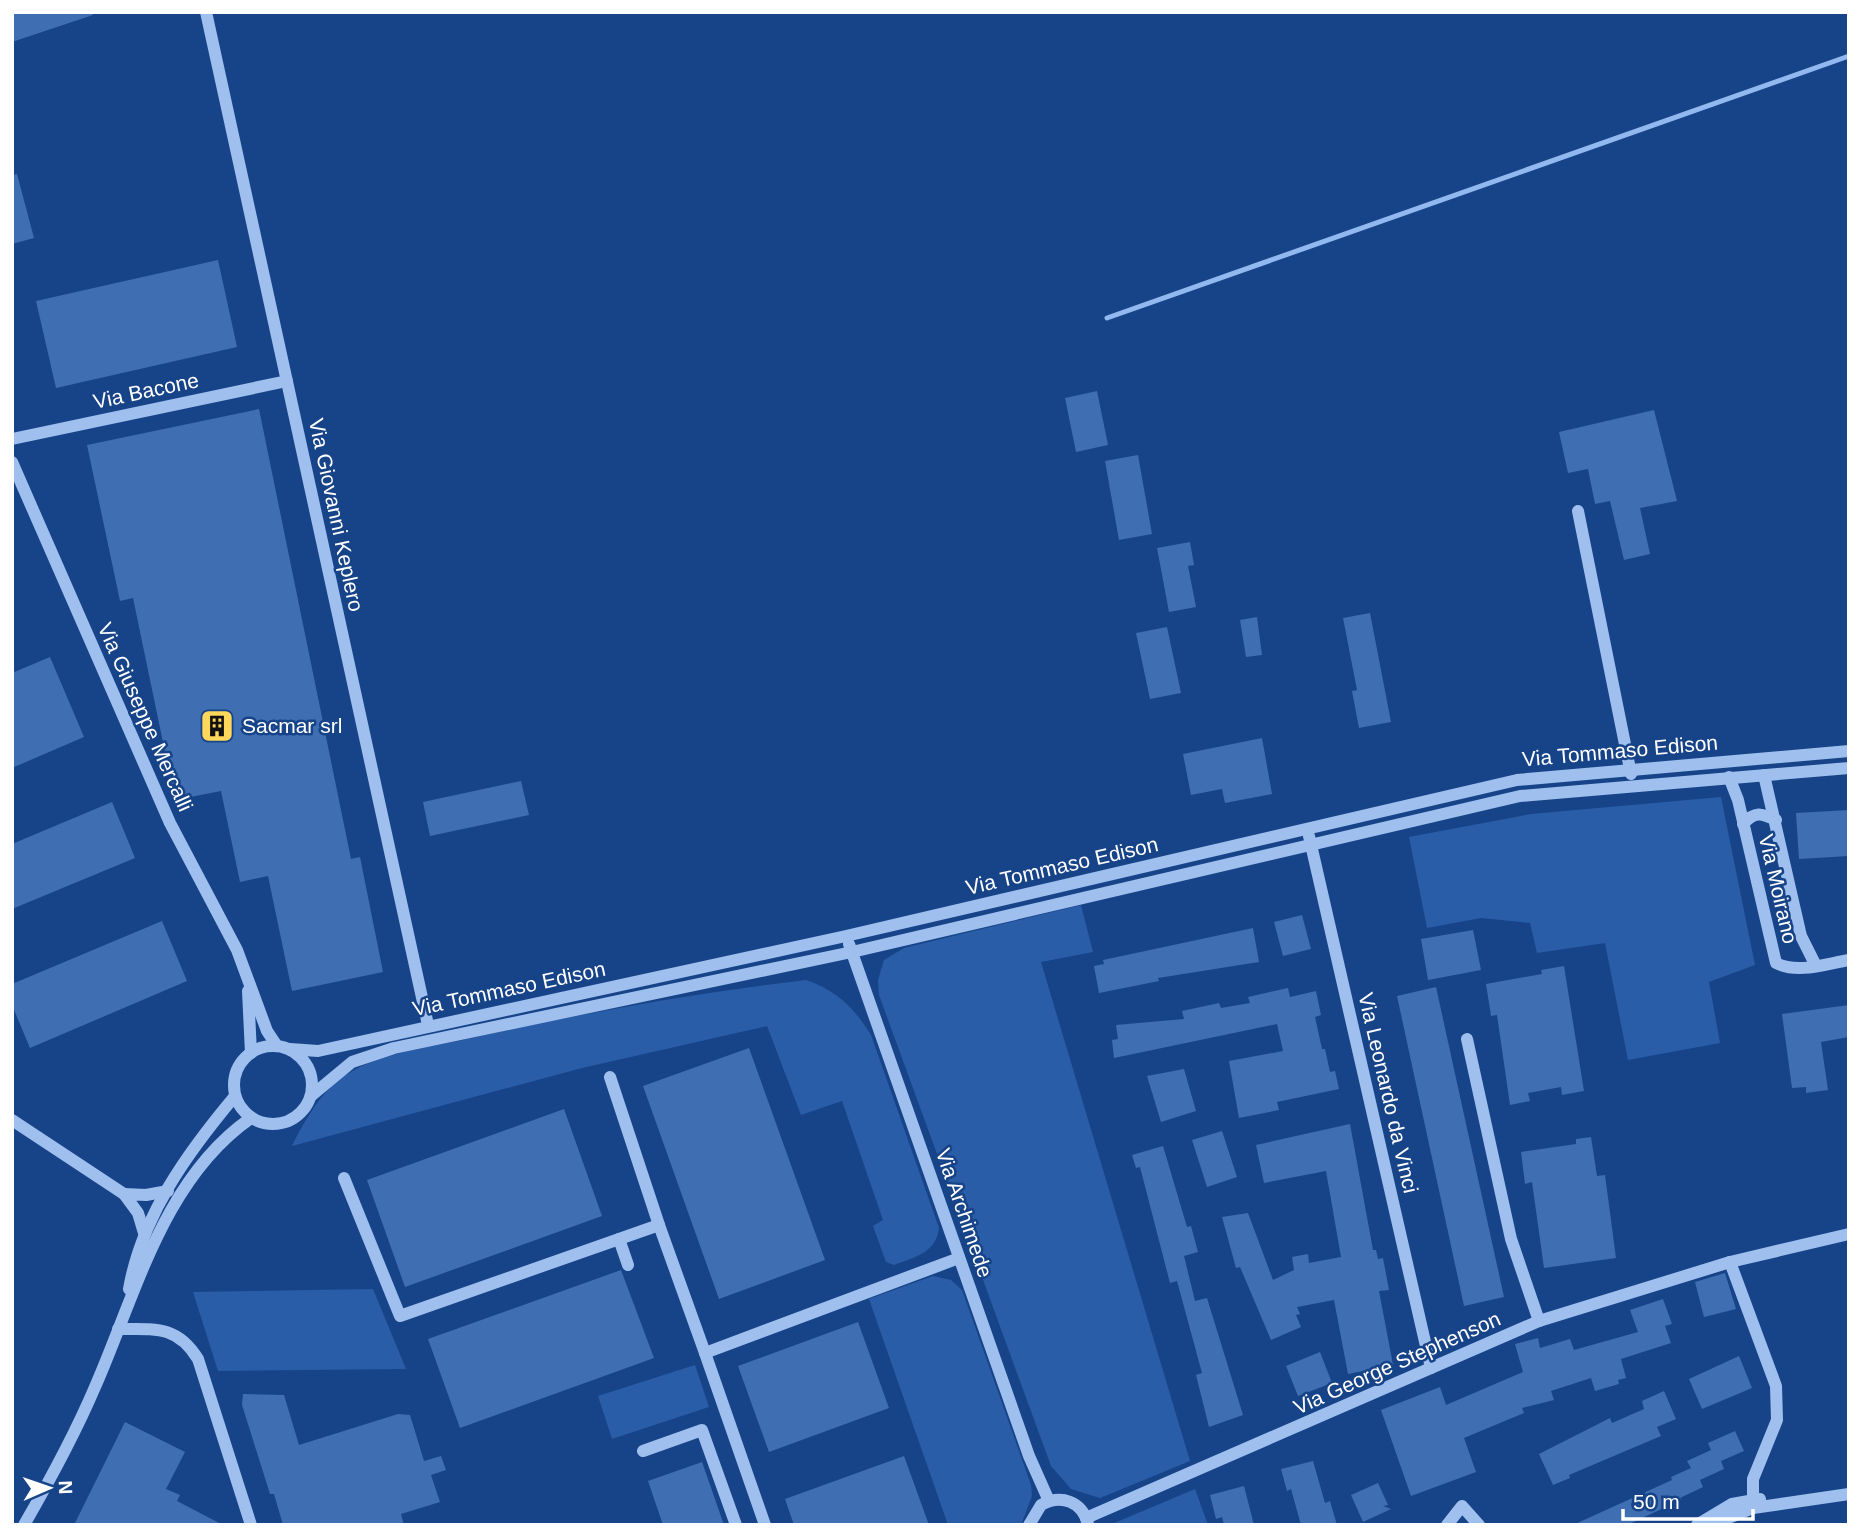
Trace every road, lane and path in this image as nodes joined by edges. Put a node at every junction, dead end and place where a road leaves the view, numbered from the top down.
1 (206, 12) edge
2 (288, 381) junction
3 (12, 439) edge
4 (12, 462) edge
5 (1578, 510) dead end
6 (1849, 751) edge
7 (1849, 768) edge
8 (1630, 769) junction
9 (1764, 775) junction
10 (1729, 777) junction
11 (1634, 785) junction
12 (1776, 820) junction
13 (1743, 824) junction
14 (1307, 828) junction
15 (1311, 844) junction
16 (846, 936) junction
17 (852, 952) junction
18 (1849, 960) edge
19 (1816, 966) junction
20 (248, 984) junction
21 (428, 1025) junction
22 (1467, 1039) dead end
23 (277, 1046) junction
24 (290, 1049) junction
25 (251, 1053) junction
26 (610, 1077) dead end
27 (235, 1096) junction
28 (311, 1096) junction
29 (251, 1118) junction
30 (12, 1120) edge
31 (344, 1178) dead end
32 (168, 1191) junction
33 (124, 1194) junction
34 (659, 1224) junction
35 (144, 1233) junction
36 (1849, 1234) edge
37 (619, 1239) junction
38 (959, 1258) junction
39 (1730, 1262) junction
40 (628, 1265) dead end
41 (126, 1311) junction
42 (1539, 1321) junction
43 (118, 1329) junction
44 (705, 1353) junction
45 (1431, 1368) junction
46 (643, 1451) dead end
47 (1849, 1494) edge
48 (1049, 1501) junction
49 (1753, 1504) junction
50 (1087, 1521) edge
51 (24, 1525) edge
52 (251, 1525) edge
53 (736, 1525) edge
54 (765, 1525) edge
55 (1029, 1525) edge
56 (1447, 1525) edge
57 (1479, 1525) edge
58 (1697, 1525) edge
59 (1711, 1525) edge

1 - 2 street, Via Giovanni Keplero
2 - 3 street, Via Bacone
2 - 21 street, Via Giovanni Keplero
4 - 20 street, Via Giuseppe Mercalli
5 - 8 street
6 - 8 street, Via Tommaso Edison
7 - 9 street, Via Tommaso Edison
8 - 11 street
8 - 14 street, Via Tommaso Edison
9 - 10 street, Via Tommaso Edison
9 - 12 street, Via Moirano
10 - 11 street, Via Tommaso Edison
10 - 13 street, Via Moirano
11 - 15 street, Via Tommaso Edison
12 - 13 street, Via Moirano
12 - 19 street, Via Moirano
13 - 19 street, Via Moirano
14 - 15 street, Via Leonardo da Vinci
14 - 16 street, Via Tommaso Edison
15 - 17 street, Via Tommaso Edison
15 - 45 street, Via Leonardo da Vinci
16 - 17 street, Via Archimede
16 - 21 street, Via Tommaso Edison
17 - 28 street, Via Tommaso Edison
17 - 38 street, Via Archimede
18 - 19 street, Via Moirano
20 - 23 street, Via Giuseppe Mercalli
20 - 25 street, Via Giuseppe Mercalli
21 - 24 street, Via Tommaso Edison
22 - 42 street
23 - 24 street
23 - 25 street
24 - 28 street
25 - 27 street
26 - 34 street
27 - 29 street
27 - 32 street
28 - 29 street
29 - 41 street
30 - 33 street
31 - 37 street
32 - 33 street
32 - 35 street
33 - 35 street
34 - 37 street
34 - 44 street
35 - 41 street
36 - 39 street, Via George Stephenson
37 - 40 street
38 - 44 street
38 - 48 street, Via Archimede
39 - 42 street, Via George Stephenson
39 - 49 street
41 - 43 street
42 - 45 street, Via George Stephenson
43 - 51 street
43 - 52 street
44 - 54 street
45 - 50 street, Via George Stephenson
46 - 53 street
47 - 49 street
48 - 50 street
48 - 55 street
49 - 58 street
49 - 59 street
56 - 57 street

